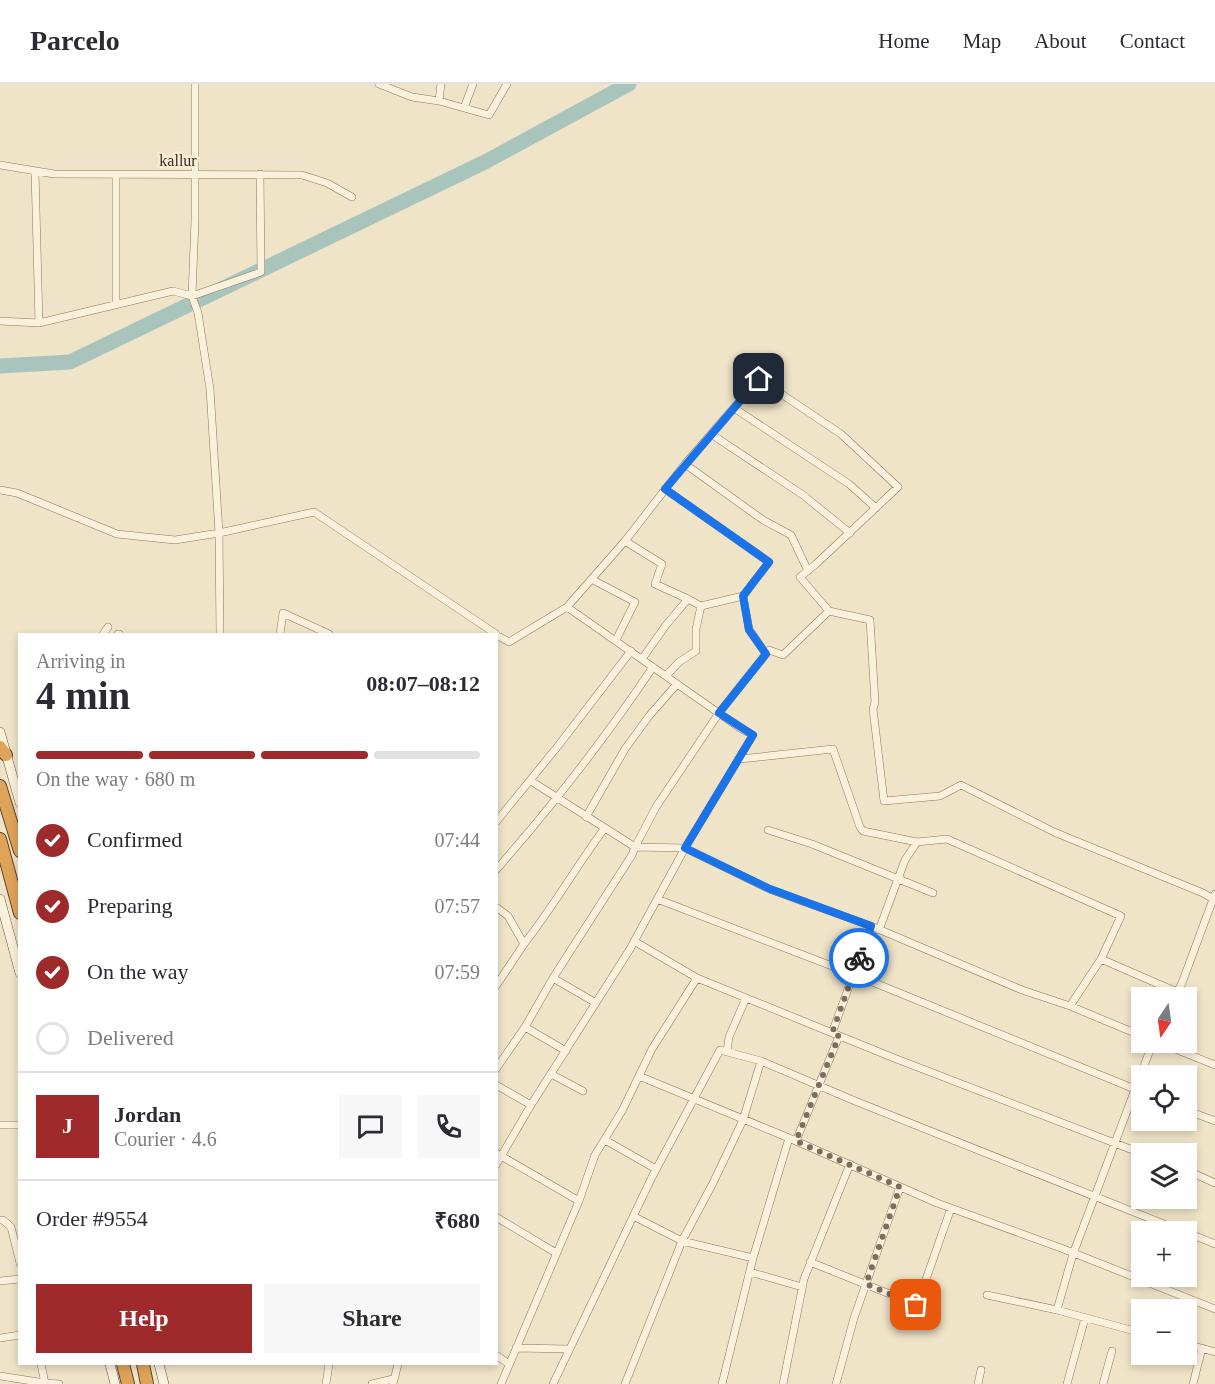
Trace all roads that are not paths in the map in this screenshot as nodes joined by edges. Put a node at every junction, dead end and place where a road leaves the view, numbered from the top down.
1 (195, 84) edge
2 (379, 84) edge
3 (441, 84) edge
4 (473, 84) edge
5 (507, 84) edge
6 (394, 86) edge
7 (439, 100) junction
8 (464, 108) junction
9 (0, 165) edge
10 (36, 171) junction
11 (195, 173) junction
12 (116, 174) junction
13 (260, 174) junction
14 (352, 197) dead end
15 (192, 296) junction
16 (116, 305) junction
17 (0, 321) edge
18 (39, 323) junction
19 (734, 408) junction
20 (711, 434) junction
21 (685, 464) junction
22 (665, 489) junction
23 (0, 490) edge
24 (876, 508) junction
25 (219, 533) junction
26 (850, 533) junction
27 (625, 541) junction
28 (808, 571) junction
29 (592, 580) junction
30 (743, 596) junction
31 (688, 599) junction
32 (700, 606) junction
33 (567, 607) junction
34 (829, 611) junction
35 (108, 627) dead end
36 (104, 633) edge
37 (220, 633) edge
38 (280, 633) edge
39 (327, 633) edge
40 (493, 633) edge
41 (498, 636) edge
42 (616, 640) junction
43 (631, 651) junction
44 (766, 654) junction
45 (642, 659) junction
46 (653, 667) junction
47 (666, 676) junction
48 (677, 684) junction
49 (719, 713) junction
50 (0, 732) edge
51 (3, 751) edge
52 (740, 759) junction
53 (531, 781) junction
54 (0, 786) edge
55 (18, 797) edge
56 (557, 799) junction
57 (586, 817) junction
58 (498, 820) edge
59 (604, 829) junction
60 (768, 830) dead end
61 (0, 839) edge
62 (917, 842) junction
63 (18, 844) edge
64 (635, 847) junction
65 (685, 848) junction
66 (498, 868) edge
67 (898, 878) junction
68 (933, 893) dead end
69 (1214, 898) edge
70 (657, 899) junction
71 (0, 900) edge
72 (18, 906) edge
73 (498, 908) edge
74 (871, 926) junction
75 (879, 930) junction
76 (634, 942) junction
77 (524, 944) junction
78 (1101, 959) junction
79 (18, 966) edge
80 (853, 974) junction
81 (499, 976) edge
82 (553, 978) junction
83 (697, 978) junction
84 (1161, 987) edge
85 (1180, 987) edge
86 (746, 998) junction
87 (596, 1003) junction
88 (1070, 1006) junction
89 (525, 1027) junction
90 (1131, 1031) edge
91 (835, 1034) junction
92 (566, 1051) junction
93 (727, 1052) junction
94 (1185, 1053) edge
95 (761, 1061) junction
96 (1215, 1065) edge
97 (498, 1066) edge
98 (550, 1074) junction
99 (639, 1076) junction
100 (819, 1085) junction
101 (498, 1086) edge
102 (1131, 1088) edge
103 (583, 1091) dead end
104 (693, 1099) junction
105 (531, 1105) junction
106 (1131, 1109) edge
107 (1197, 1114) edge
108 (743, 1120) junction
109 (1215, 1121) edge
110 (0, 1125) edge
111 (18, 1125) edge
112 (605, 1140) junction
113 (793, 1140) junction
114 (1116, 1143) junction
115 (1131, 1149) edge
116 (499, 1155) edge
117 (849, 1164) junction
118 (656, 1169) junction
119 (1197, 1175) edge
120 (1215, 1183) edge
121 (900, 1187) junction
122 (1095, 1196) junction
123 (579, 1201) junction
124 (951, 1208) junction
125 (633, 1216) junction
126 (498, 1218) edge
127 (0, 1220) edge
128 (1158, 1221) edge
129 (1197, 1237) edge
130 (682, 1241) junction
131 (1215, 1244) edge
132 (556, 1253) junction
133 (1074, 1254) junction
134 (18, 1255) edge
135 (753, 1258) junction
136 (810, 1262) junction
137 (750, 1272) junction
138 (18, 1279) edge
139 (0, 1281) edge
140 (866, 1284) junction
141 (802, 1287) junction
142 (987, 1295) dead end
143 (1215, 1309) edge
144 (1057, 1310) junction
145 (1085, 1318) junction
146 (1131, 1330) edge
147 (18, 1335) edge
148 (0, 1338) edge
149 (1197, 1347) edge
150 (516, 1348) junction
151 (569, 1348) junction
152 (1202, 1348) junction
153 (1112, 1351) dead end
154 (1215, 1352) edge
155 (498, 1356) edge
156 (509, 1364) junction
157 (41, 1365) edge
158 (110, 1365) edge
159 (123, 1365) edge
160 (143, 1365) edge
161 (159, 1365) edge
162 (329, 1365) edge
163 (398, 1365) edge
164 (981, 1370) dead end
165 (0, 1376) edge
166 (393, 1382) edge
167 (45, 1383) edge
168 (59, 1384) edge
169 (115, 1384) edge
170 (128, 1384) edge
171 (147, 1384) edge
172 (164, 1384) edge
173 (326, 1384) edge
174 (372, 1384) edge
175 (501, 1384) edge
176 (553, 1384) edge
177 (625, 1384) edge
178 (722, 1384) edge
179 (783, 1384) edge
180 (836, 1384) edge
181 (978, 1384) edge
182 (1067, 1384) edge
183 (1103, 1384) edge
184 (1192, 1384) edge

1 - 11 street
2 - 6 street
3 - 7 street
4 - 8 street
5 - 8 street
6 - 7 street
7 - 8 street
9 - 10 street, kallur
10 - 12 street, kallur
10 - 18 street
11 - 12 street, kallur
11 - 13 street, kallur
11 - 15 street
12 - 16 street
13 - 14 street, kallur
13 - 15 street
15 - 16 street
15 - 25 street
16 - 18 street
17 - 18 street
19 - 20 street
19 - 24 street
19 - 24 street
20 - 21 street
20 - 26 street
21 - 22 street
21 - 28 street
22 - 27 street
22 - 30 street
23 - 25 street
24 - 26 street
25 - 37 street
25 - 40 street
26 - 28 street
27 - 29 street
27 - 31 street
28 - 34 street
29 - 33 street
29 - 42 street
30 - 32 street
30 - 44 street
31 - 32 street
31 - 45 street
32 - 47 street
33 - 41 street
33 - 42 street
34 - 44 street
34 - 69 street
35 - 36 street
38 - 39 street
42 - 43 street
43 - 45 street
43 - 53 street
44 - 49 street
45 - 46 street
46 - 47 street
46 - 56 street
47 - 48 street
48 - 49 street
48 - 57 street
49 - 52 street
49 - 64 street
50 - 51 street
51 - 55 street
52 - 62 street
52 - 65 street
53 - 56 street
53 - 58 street
54 - 63 highway
56 - 57 street
56 - 66 street
57 - 59 street
59 - 64 street
59 - 77 street
60 - 67 street
61 - 72 highway
62 - 67 street
62 - 78 street
64 - 65 street
64 - 82 street
65 - 70 street
65 - 74 street
67 - 68 street
67 - 75 street
69 - 85 street
70 - 76 street
70 - 80 street
71 - 79 street
73 - 77 street
74 - 75 street
74 - 80 street
75 - 88 street
76 - 83 street
76 - 87 street
77 - 81 street
78 - 84 street
78 - 88 street
80 - 91 street
80 - 102 street
82 - 87 street
82 - 89 street
83 - 86 street
83 - 99 street
86 - 91 street
86 - 93 street
87 - 92 street
88 - 90 street
89 - 92 street
89 - 97 street
91 - 100 street
91 - 114 street
92 - 98 street
93 - 95 street
93 - 104 street
94 - 96 street
95 - 100 street
95 - 108 street
98 - 103 street
98 - 105 street
99 - 104 street
99 - 112 street
100 - 113 street
100 - 122 street
101 - 105 street
104 - 108 street
104 - 118 street
105 - 116 street
106 - 114 street
107 - 109 street
108 - 113 street
108 - 130 street
110 - 111 street
112 - 118 street
112 - 123 street
113 - 117 street
113 - 135 street
114 - 115 street
114 - 122 street
116 - 123 street
117 - 121 street
117 - 136 street
118 - 125 street
119 - 120 street
121 - 124 street
121 - 140 street
122 - 128 street
122 - 133 street
123 - 132 street
124 - 133 street
124 - 140 street
125 - 130 street
125 - 151 street
126 - 132 street
127 - 134 street
129 - 131 street
130 - 135 street
130 - 177 street
132 - 150 street
133 - 143 street
133 - 144 street
135 - 137 street
136 - 140 street
136 - 141 street
137 - 141 street
137 - 178 street
138 - 139 street
140 - 180 street
141 - 179 street
142 - 144 street
144 - 145 street
145 - 146 street
145 - 182 street
147 - 148 street
149 - 152 street
150 - 151 street
150 - 156 street
151 - 176 street
152 - 154 street
152 - 184 street
153 - 183 street
155 - 156 street
156 - 175 street
157 - 167 street
158 - 169 street
159 - 170 highway
160 - 171 highway
161 - 172 street
162 - 173 street
163 - 166 street
164 - 181 street
165 - 167 street
166 - 174 street
167 - 168 street

